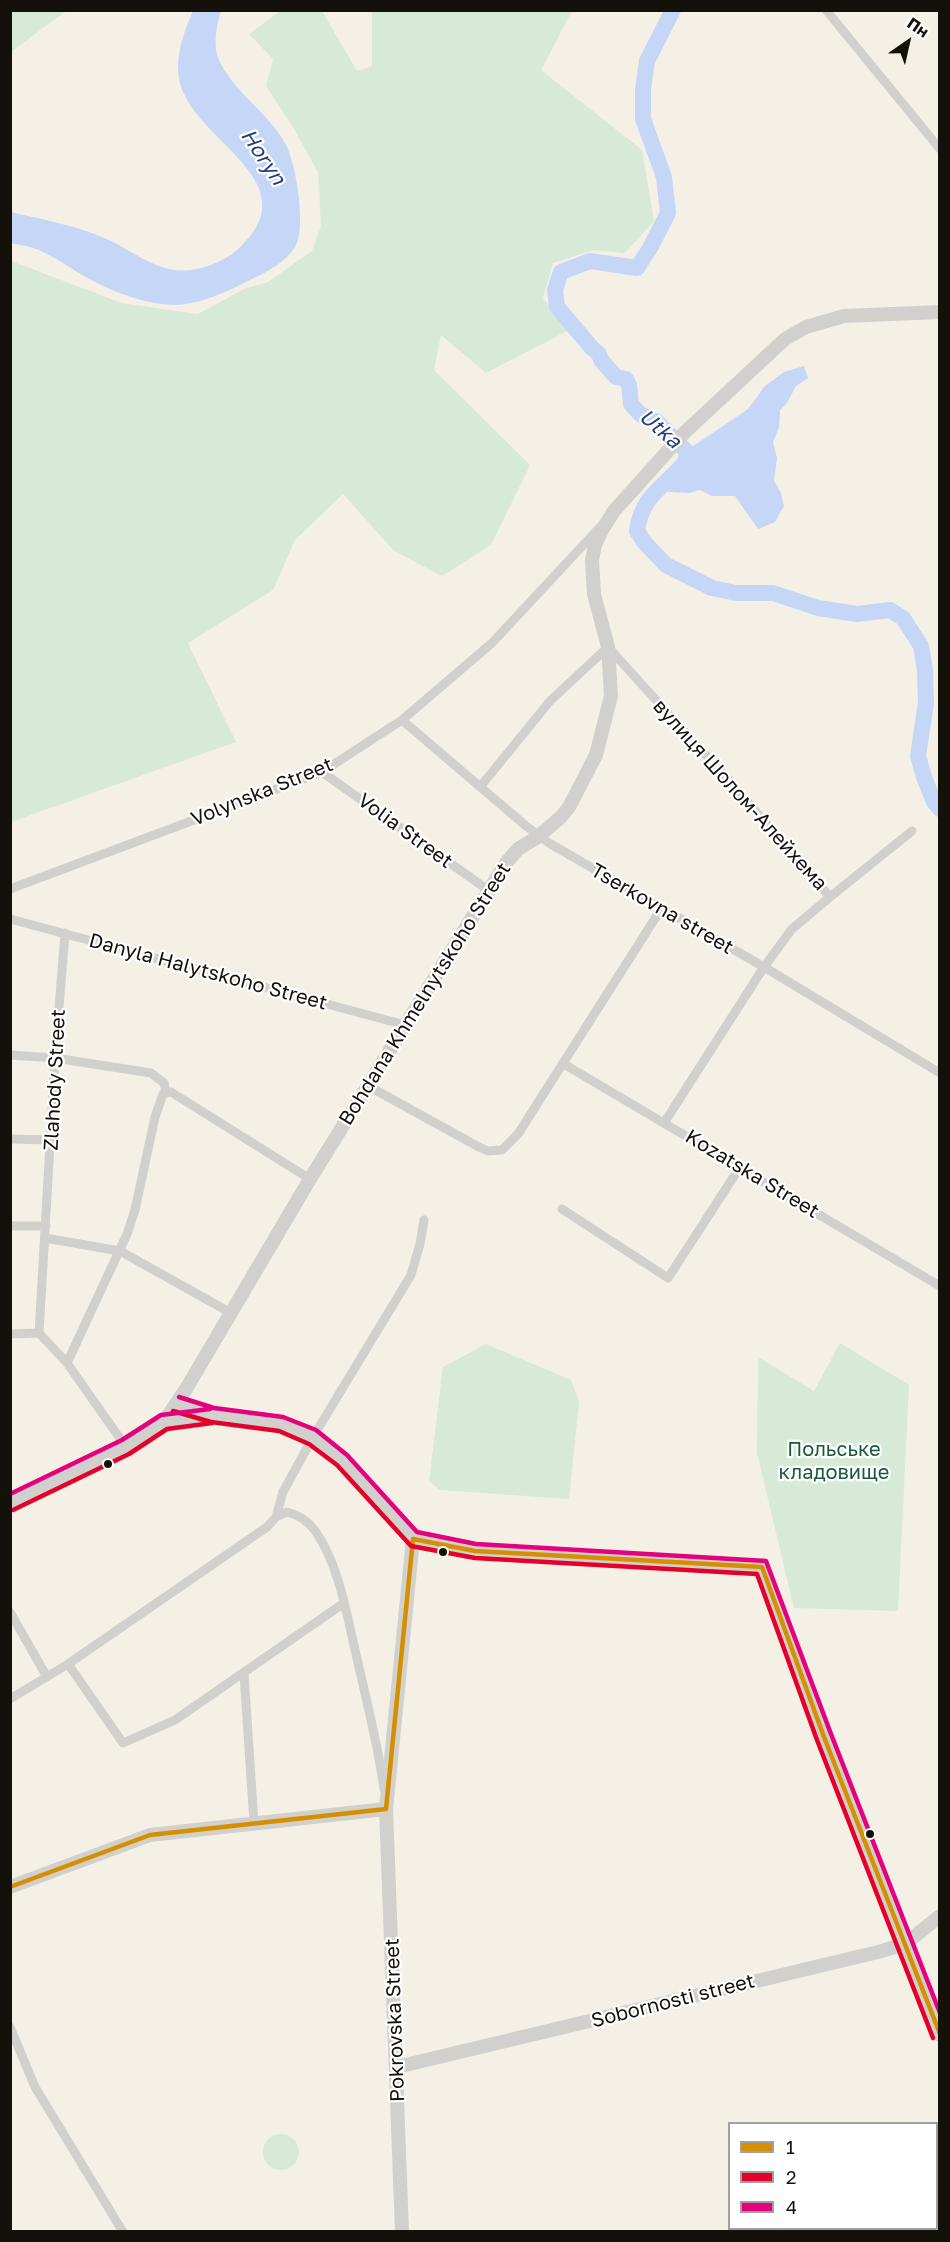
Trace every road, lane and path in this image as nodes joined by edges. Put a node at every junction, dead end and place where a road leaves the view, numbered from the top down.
1 (829, 11) edge
2 (939, 149) edge
3 (939, 312) edge
4 (609, 517) junction
5 (608, 647) junction
6 (402, 720) junction
7 (322, 772) junction
8 (480, 787) junction
9 (912, 831) dead end
10 (539, 836) junction
11 (10, 889) edge
12 (488, 890) junction
13 (830, 897) junction
14 (661, 909) junction
15 (10, 919) edge
16 (65, 933) junction
17 (764, 967) junction
18 (405, 1025) junction
19 (10, 1055) edge
20 (55, 1058) junction
21 (564, 1064) junction
22 (939, 1073) edge
23 (368, 1086) junction
24 (166, 1092) junction
25 (664, 1123) junction
26 (10, 1139) edge
27 (52, 1140) junction
28 (740, 1167) junction
29 (310, 1179) junction
30 (562, 1209) dead end
31 (424, 1220) dead end
32 (10, 1226) edge
33 (46, 1226) junction
34 (45, 1238) junction
35 (120, 1251) junction
36 (939, 1286) edge
37 (231, 1313) junction
38 (39, 1333) junction
39 (10, 1334) edge
40 (67, 1363) junction
41 (186, 1389) junction
42 (176, 1404) junction
43 (213, 1415) junction
44 (164, 1422) junction
45 (313, 1437) junction
46 (126, 1447) junction
47 (10, 1503) edge
48 (276, 1517) junction
49 (413, 1539) junction
50 (344, 1603) junction
51 (10, 1611) edge
52 (68, 1664) junction
53 (244, 1674) junction
54 (47, 1677) junction
55 (10, 1699) edge
56 (386, 1809) junction
57 (254, 1823) junction
58 (10, 1887) edge
59 (939, 1916) edge
60 (905, 1944) junction
61 (10, 2027) edge
62 (939, 2035) edge
63 (397, 2067) junction
64 (123, 2232) edge
65 (402, 2232) edge

1 - 2 street
3 - 4 main road, Bohdana Khmelnytskoho Street
4 - 5 main road, Bohdana Khmelnytskoho Street
4 - 6 street, Volynska Street
5 - 8 street
5 - 10 main road, Bohdana Khmelnytskoho Street
5 - 13 street, вулиця Шолом-Алейхема
6 - 7 street, Volynska Street
6 - 8 street, Tserkovna street
7 - 11 street, Volynska Street
7 - 12 street, Volia Street
8 - 10 street, Tserkovna street
9 - 13 street
10 - 12 main road, Bohdana Khmelnytskoho Street
10 - 14 street, Tserkovna street
12 - 18 main road, Bohdana Khmelnytskoho Street
13 - 17 street, вулиця Шолом-Алейхема
14 - 17 street, Tserkovna street
14 - 21 street
15 - 16 street, Danyla Halytskoho Street
16 - 18 street, Danyla Halytskoho Street
16 - 20 street, Zlahody Street
17 - 22 street, Tserkovna street
17 - 25 street, вулиця Шолом-Алейхема
18 - 23 main road, Bohdana Khmelnytskoho Street
19 - 20 street
20 - 24 street
20 - 27 street, Zlahody Street
21 - 23 street
21 - 25 street, Kozatska Street
23 - 29 main road, Bohdana Khmelnytskoho Street
24 - 29 street
24 - 35 street
25 - 28 street, Kozatska Street
26 - 27 street
27 - 33 street, Zlahody Street
28 - 30 street
28 - 36 street, Kozatska Street
29 - 37 main road, Bohdana Khmelnytskoho Street
31 - 45 street
32 - 33 street
33 - 34 street, Zlahody Street
34 - 35 street
34 - 38 street, Zlahody Street
35 - 37 street
35 - 40 street
37 - 41 main road, Bohdana Khmelnytskoho Street
38 - 39 street
38 - 40 street
40 - 46 street
41 - 42 main road, Bohdana Khmelnytskoho Street
41 - 43 main road
42 - 43 main road
42 - 44 main road, Bohdana Khmelnytskoho Street
43 - 44 main road
43 - 45 main road
44 - 46 main road, Bohdana Khmelnytskoho Street
45 - 48 street
45 - 49 main road
46 - 47 main road, Bohdana Khmelnytskoho Street
48 - 50 street, Pokrovska Street
48 - 52 street
49 - 56 main road, Pokrovska Street
49 - 60 main road
50 - 53 street
50 - 56 street, Pokrovska Street
51 - 54 street
52 - 53 street
52 - 54 street
53 - 57 street
54 - 55 street
56 - 57 main road
56 - 63 main road, Pokrovska Street
57 - 58 main road
59 - 60 main road, Sobornosti street
60 - 62 main road
60 - 63 main road, Sobornosti street
61 - 64 street
63 - 65 main road, Pokrovska Street

